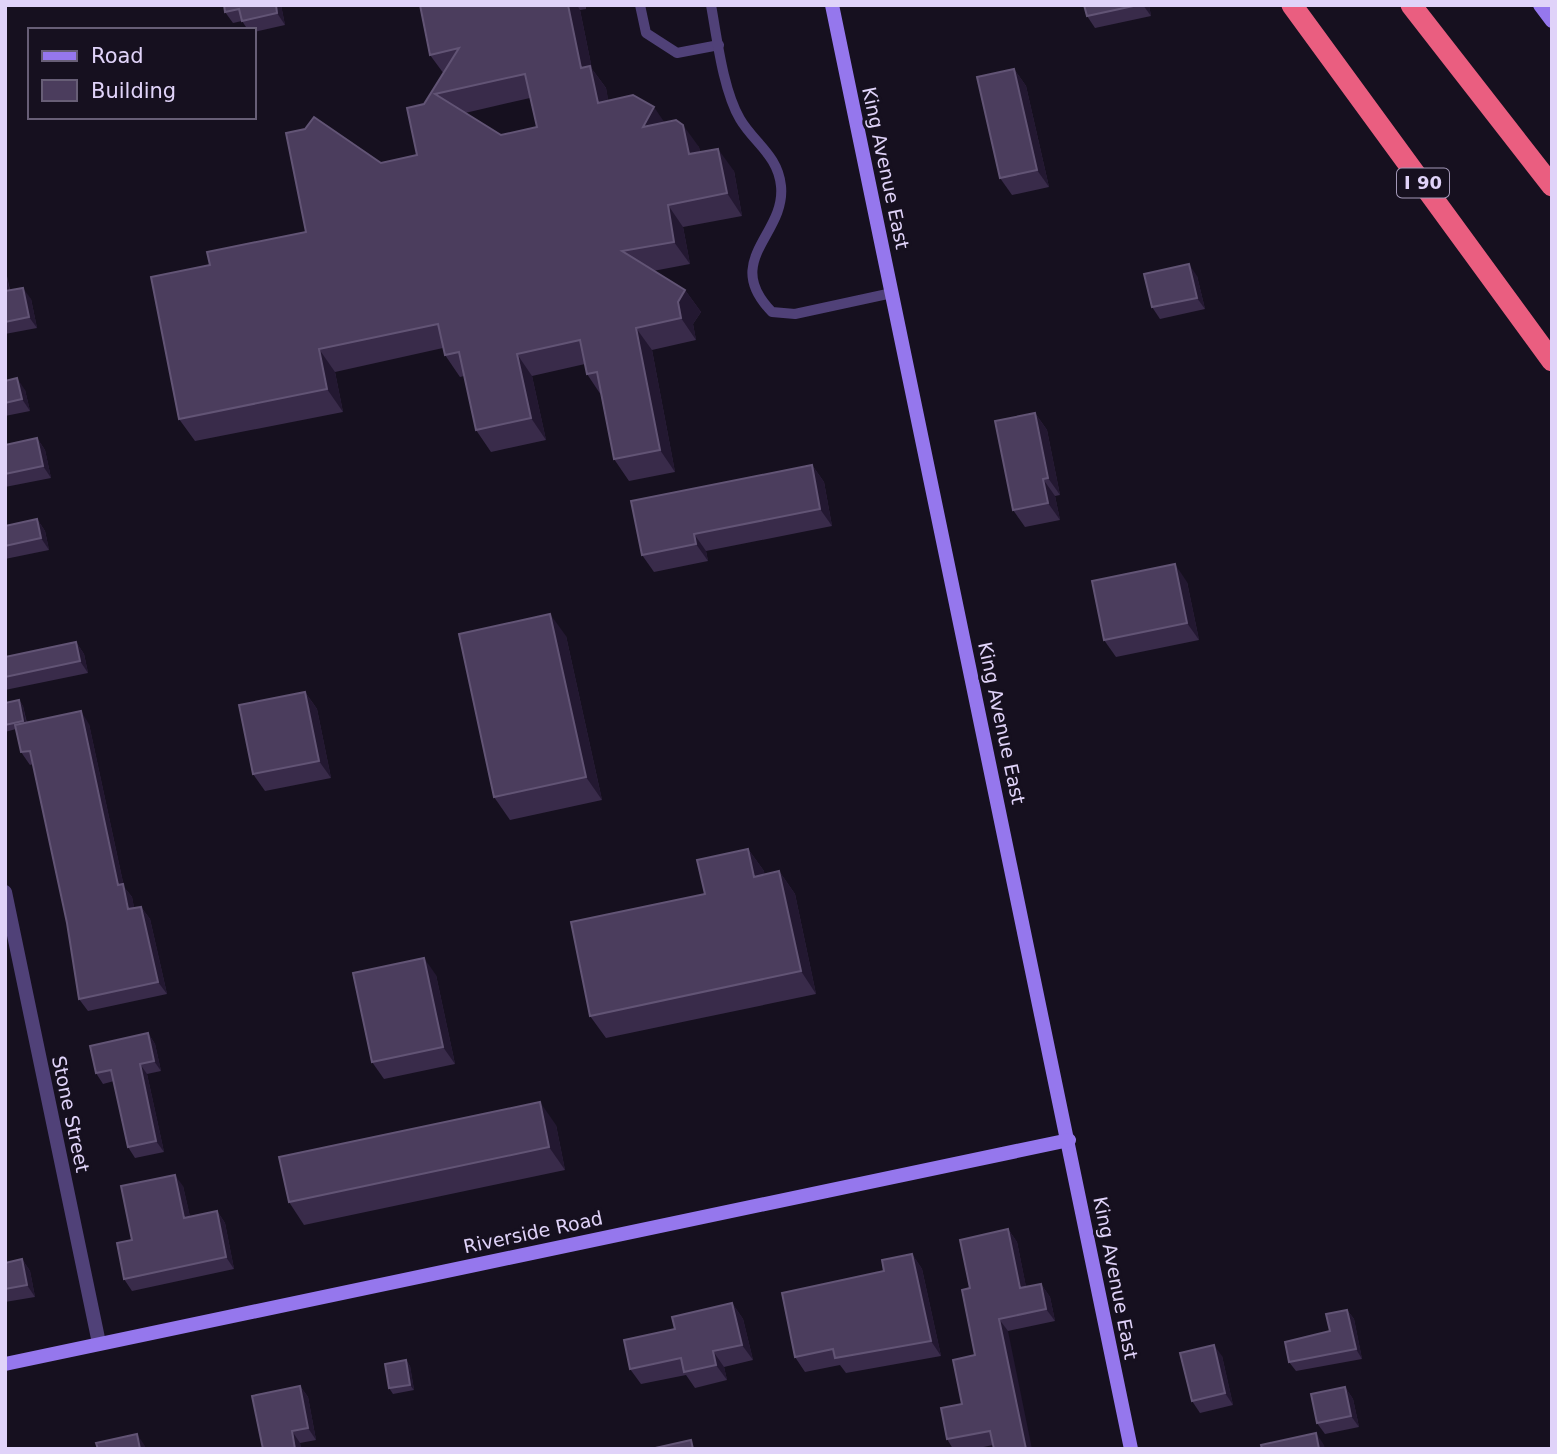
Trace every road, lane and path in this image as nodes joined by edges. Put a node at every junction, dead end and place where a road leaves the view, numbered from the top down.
1 (640, 5) edge
2 (711, 5) edge
3 (832, 5) edge
4 (1292, 5) edge
5 (1411, 5) edge
6 (1540, 5) edge
7 (1552, 21) edge
8 (719, 45) junction
9 (1552, 186) edge
10 (892, 293) junction
11 (1552, 361) edge
12 (5, 892) edge
13 (1069, 1140) junction
14 (99, 1343) junction
15 (5, 1364) edge
16 (1131, 1449) edge

1 - 8 lane
2 - 8 lane
3 - 10 main road, King Avenue East
4 - 11 highway, I 90
5 - 9 highway
6 - 7 main road
8 - 10 lane
10 - 13 main road, King Avenue East
12 - 14 street, Stone Street
13 - 14 main road, Riverside Road
13 - 16 main road, King Avenue East
14 - 15 main road, Riverside Road

